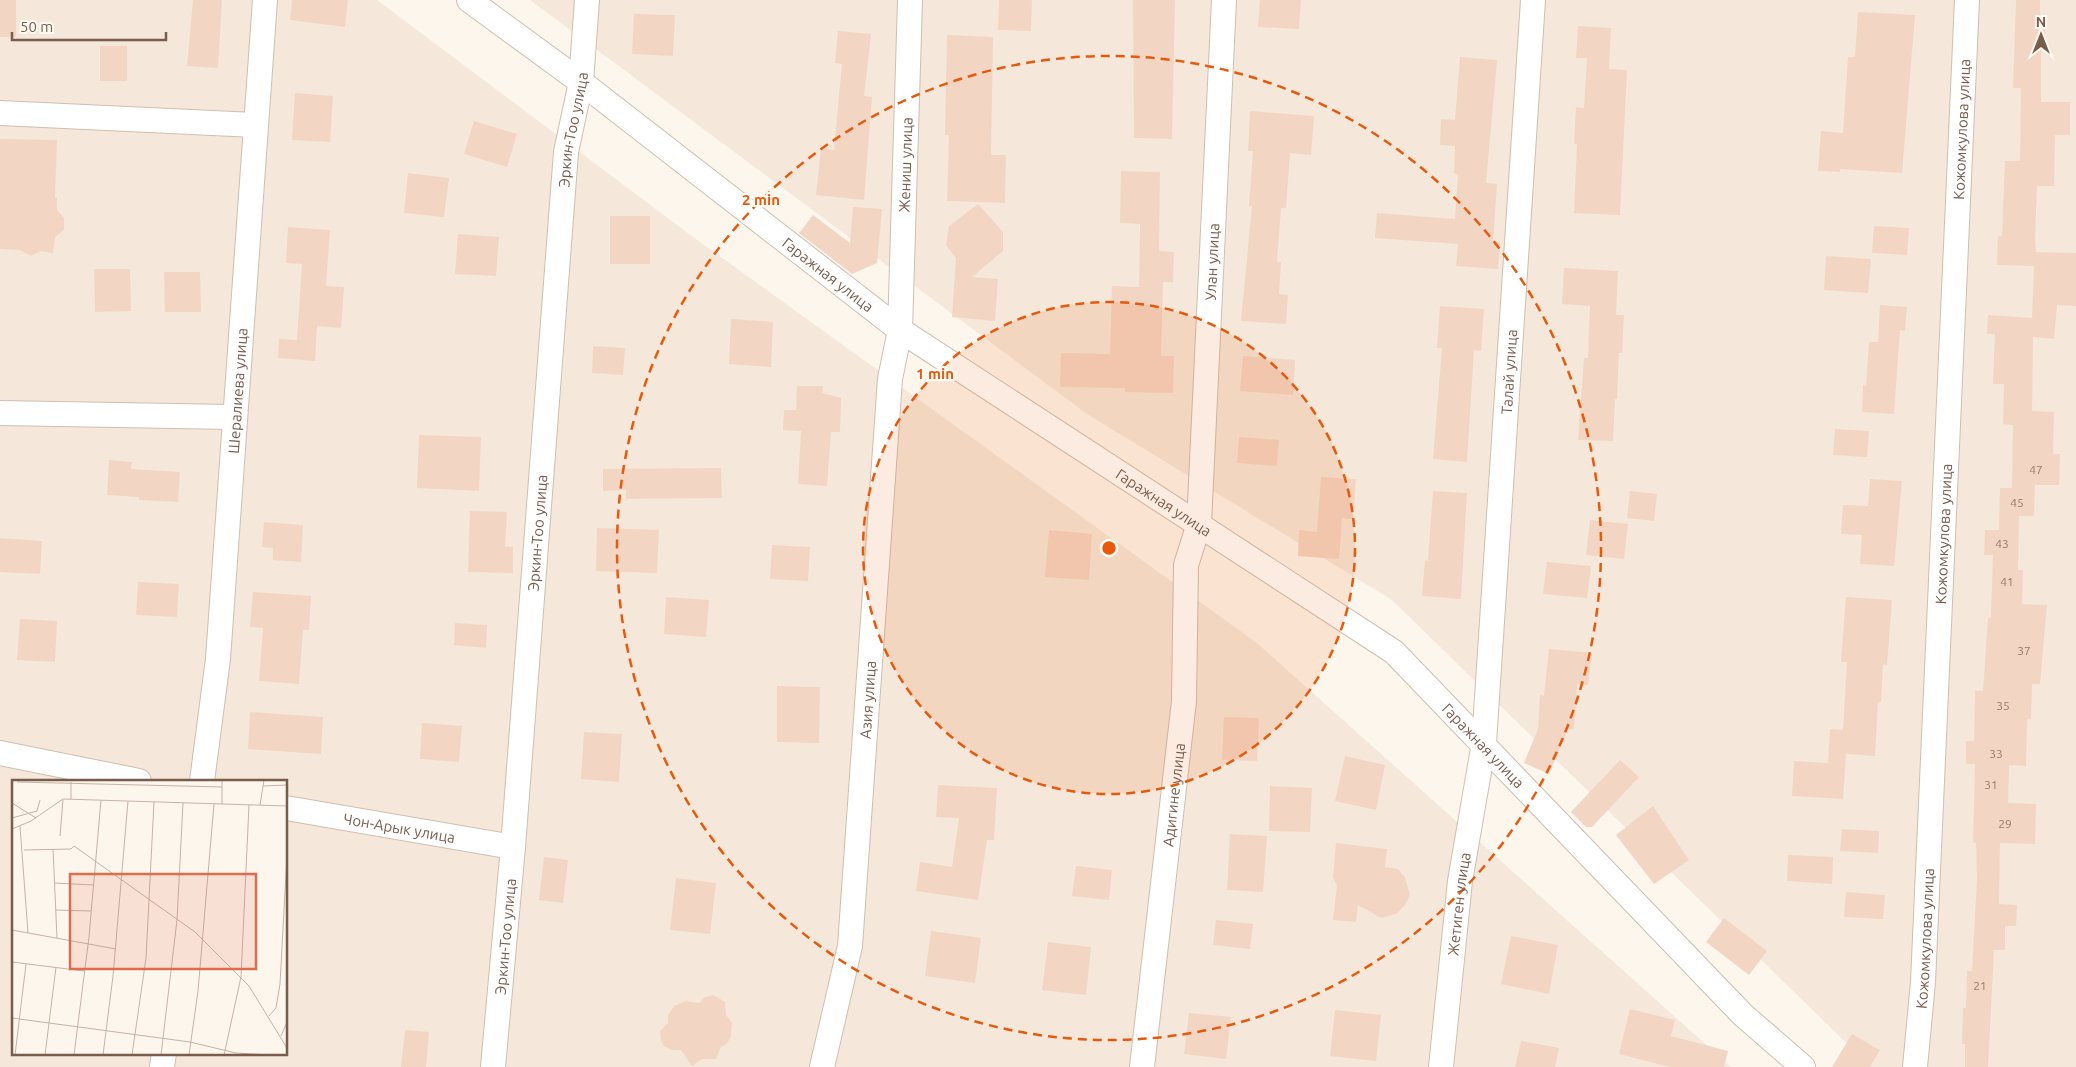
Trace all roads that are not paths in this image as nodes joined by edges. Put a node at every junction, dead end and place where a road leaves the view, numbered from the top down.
1 (265, 0) edge
2 (469, 0) edge
3 (587, 0) edge
4 (910, 0) edge
5 (1224, 0) edge
6 (1533, 0) edge
7 (1967, 0) edge
8 (581, 82) junction
9 (0, 113) edge
10 (255, 125) junction
11 (900, 330) junction
12 (0, 413) edge
13 (233, 418) junction
14 (1199, 524) junction
15 (1484, 744) junction
16 (0, 753) edge
17 (134, 780) edge
18 (202, 780) edge
19 (288, 808) edge
20 (513, 847) junction
21 (164, 1054) edge
22 (162, 1067) edge
23 (493, 1067) edge
24 (822, 1067) edge
25 (1142, 1067) edge
26 (1441, 1067) edge
27 (1803, 1067) edge
28 (1915, 1067) edge

1 - 10 street, Шералиева улица
2 - 8 street, Гаражная улица
3 - 8 street, Эркин-Тоо улица
4 - 11 street, Жениш улица
5 - 14 street, Улан улица
6 - 15 street, Талай улица
7 - 28 street, Кожомкулова улица
8 - 11 street, Гаражная улица
8 - 20 street, Эркин-Тоо улица
9 - 10 street
10 - 13 street, Шералиева улица
11 - 14 street, Гаражная улица
11 - 24 street, Азия улица
12 - 13 street
13 - 18 street, Шералиева улица
14 - 15 street, Гаражная улица
14 - 25 street, Адигине улица
15 - 26 street, Жетиген улица
15 - 27 street, Гаражная улица
16 - 17 street
19 - 20 street, Чон-Арык улица
20 - 23 street, Эркин-Тоо улица
21 - 22 street

